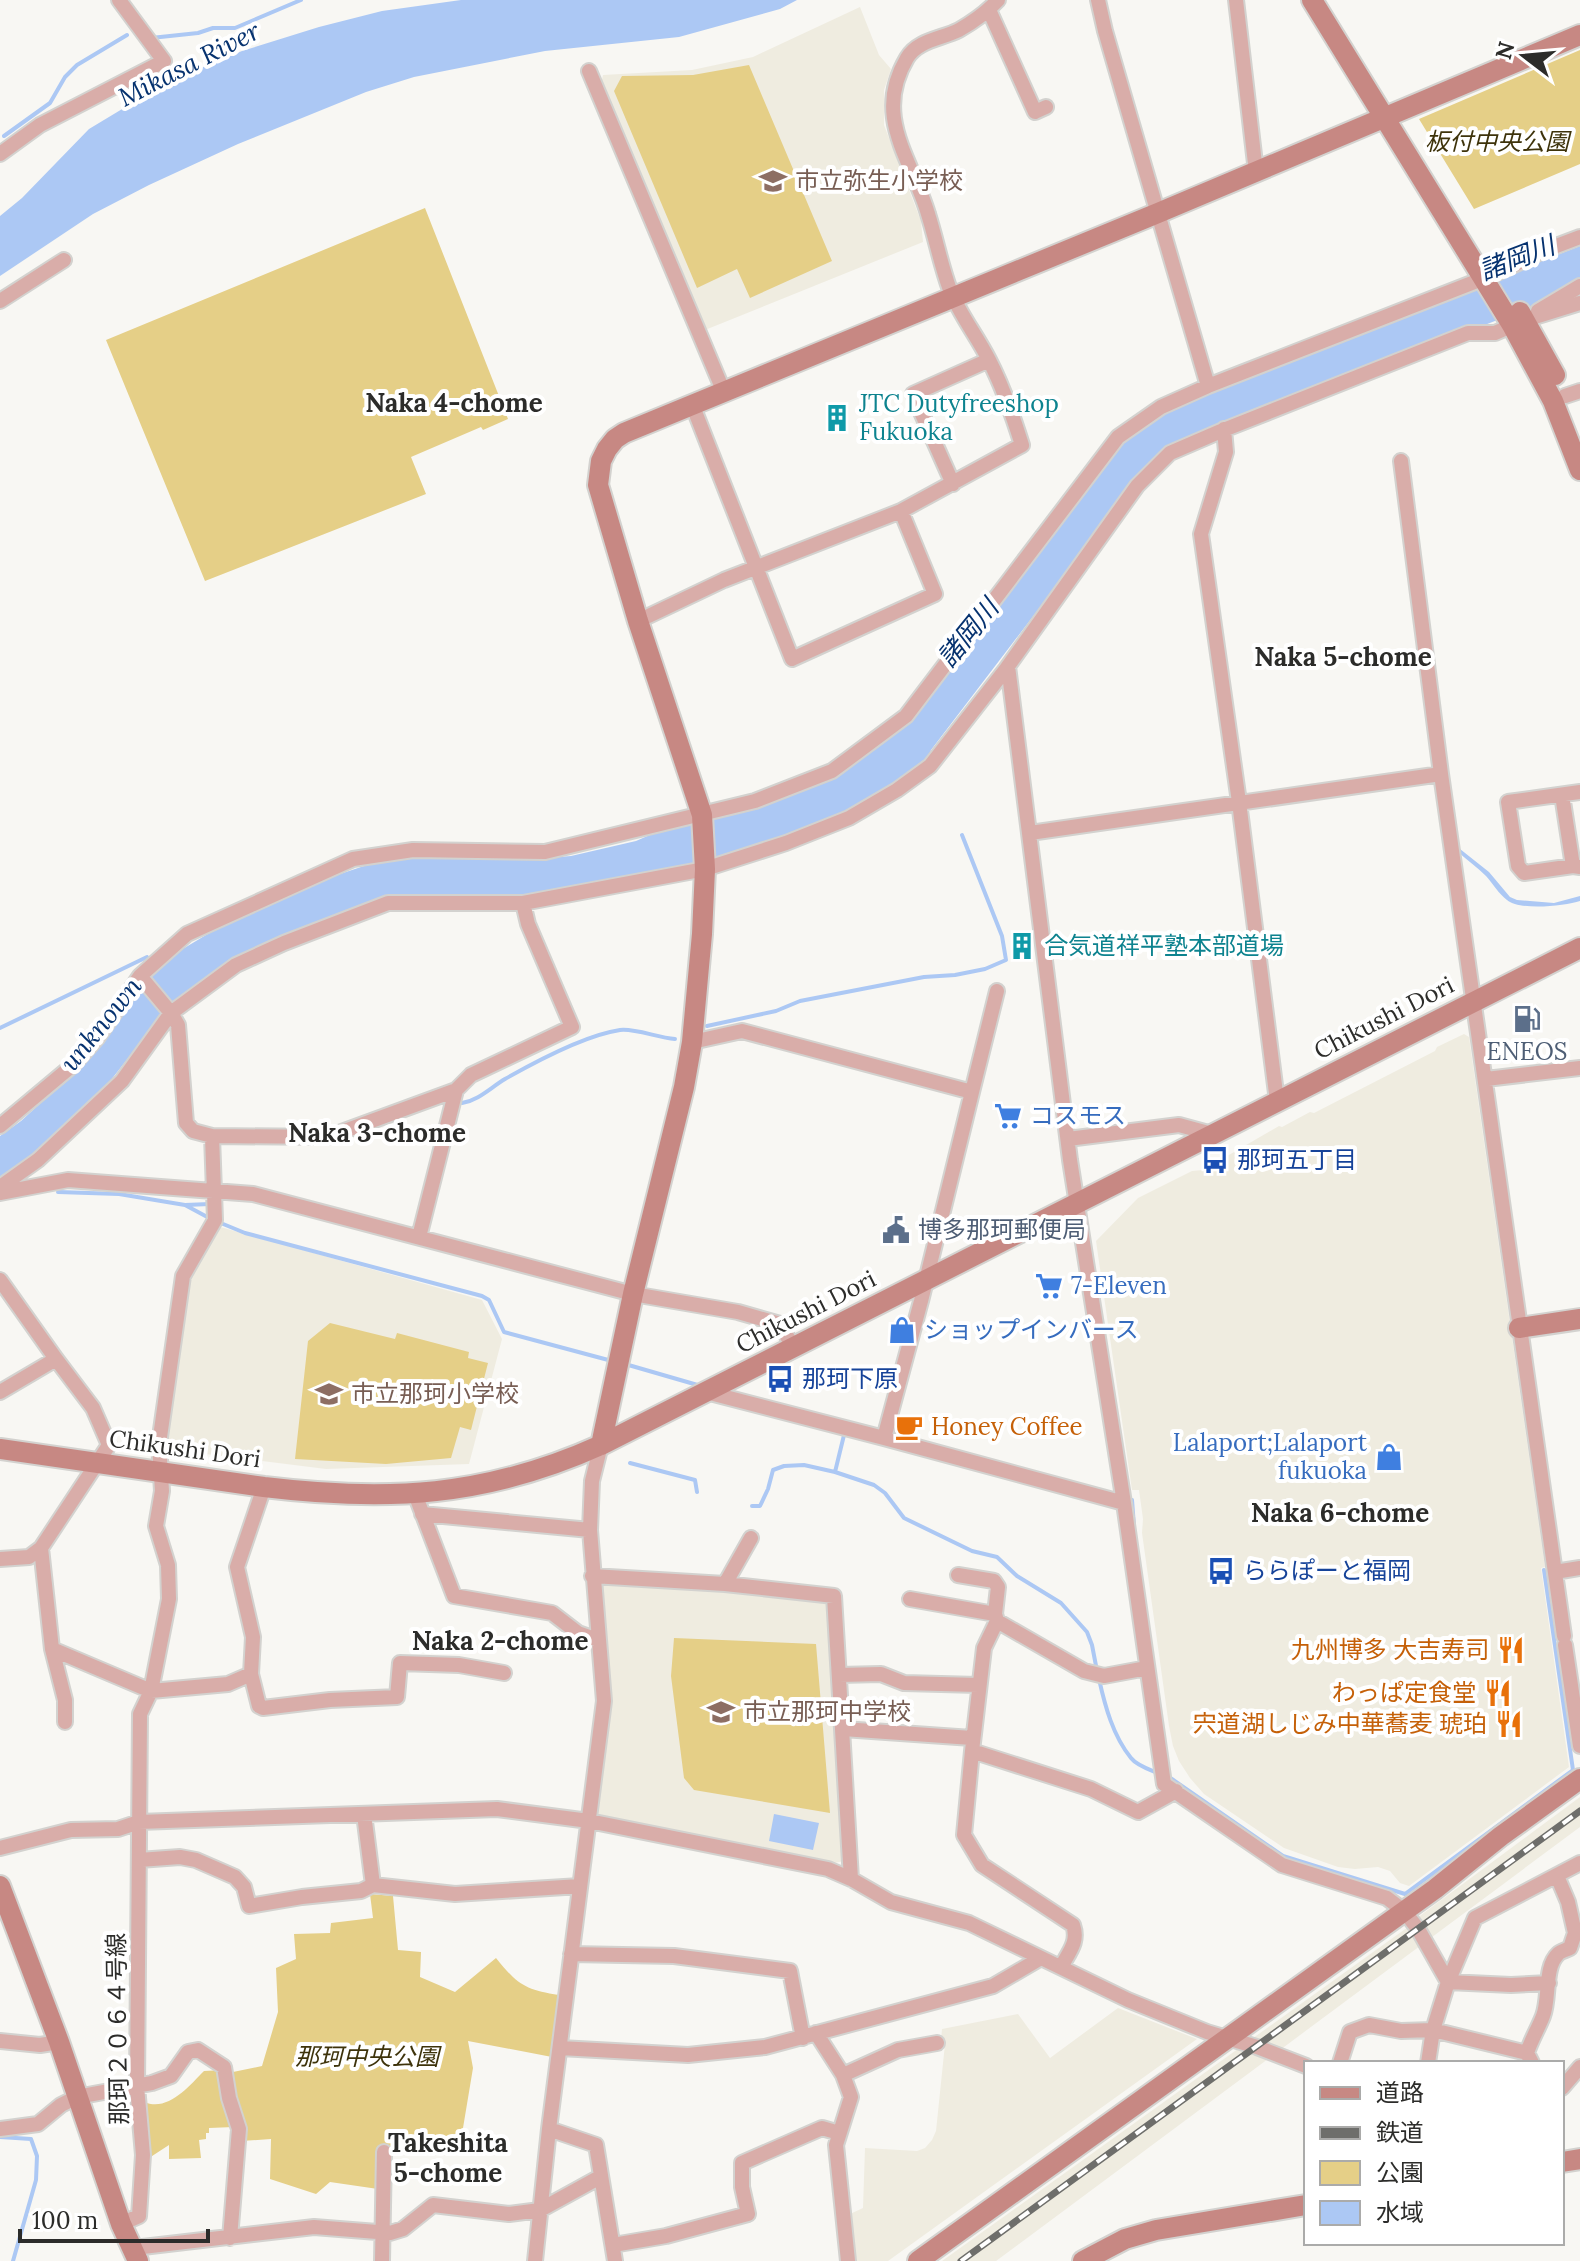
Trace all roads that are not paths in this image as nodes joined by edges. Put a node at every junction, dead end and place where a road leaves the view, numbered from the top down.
1 (119, 0) edge
2 (1098, 0) edge
3 (1236, 0) edge
4 (1312, 0) edge
5 (1325, 0) edge
6 (993, 5) edge
7 (1580, 35) edge
8 (589, 71) dead end
9 (1046, 107) dead end
10 (1389, 115) junction
11 (0, 154) edge
12 (1256, 172) junction
13 (1158, 213) junction
14 (1580, 237) edge
15 (64, 260) dead end
16 (1492, 278) junction
17 (1580, 286) edge
18 (954, 298) junction
19 (0, 301) edge
20 (1580, 303) edge
21 (1518, 323) junction
22 (989, 360) junction
23 (1208, 386) junction
24 (723, 390) junction
25 (1572, 394) edge
26 (692, 404) junction
27 (1224, 429) junction
28 (1580, 433) edge
29 (1401, 461) dead end
30 (1580, 470) edge
31 (953, 484) junction
32 (901, 511) junction
33 (755, 568) junction
34 (638, 621) junction
35 (1008, 666) junction
36 (1441, 774) junction
37 (1580, 792) edge
38 (1562, 795) junction
39 (1239, 802) junction
40 (702, 815) junction
41 (1030, 833) junction
42 (1576, 867) edge
43 (705, 869) junction
44 (523, 903) junction
45 (1580, 948) edge
46 (140, 976) junction
47 (997, 991) dead end
48 (1474, 1002) junction
49 (171, 1013) junction
50 (692, 1042) junction
51 (1580, 1068) edge
52 (1486, 1079) junction
53 (456, 1090) junction
54 (972, 1092) junction
55 (1277, 1101) junction
56 (0, 1126) edge
57 (1212, 1134) junction
58 (212, 1136) junction
59 (1068, 1139) junction
60 (0, 1190) edge
61 (214, 1190) junction
62 (1076, 1203) junction
63 (419, 1237) junction
64 (0, 1280) edge
65 (926, 1280) junction
66 (633, 1294) junction
67 (1580, 1319) edge
68 (1519, 1328) junction
69 (793, 1347) junction
70 (56, 1359) junction
71 (0, 1392) edge
72 (706, 1392) junction
73 (884, 1438) junction
74 (601, 1445) junction
75 (0, 1449) edge
76 (97, 1462) junction
77 (161, 1472) junction
78 (264, 1487) junction
79 (1124, 1503) junction
80 (418, 1504) junction
81 (590, 1530) junction
82 (751, 1538) dead end
83 (41, 1548) junction
84 (0, 1559) edge
85 (1580, 1568) edge
86 (1555, 1572) junction
87 (958, 1575) dead end
88 (592, 1576) junction
89 (725, 1584) junction
90 (910, 1599) dead end
91 (996, 1618) junction
92 (598, 1640) junction
93 (52, 1649) junction
94 (1147, 1668) junction
95 (504, 1673) dead end
96 (251, 1674) junction
97 (839, 1675) junction
98 (978, 1685) junction
99 (151, 1691) junction
100 (65, 1722) dead end
101 (843, 1729) junction
102 (972, 1744) junction
103 (1580, 1746) edge
104 (1580, 1779) edge
105 (1176, 1791) junction
106 (364, 1814) junction
107 (589, 1821) junction
108 (139, 1822) junction
109 (0, 1848) edge
110 (139, 1860) junction
111 (1580, 1863) edge
112 (1557, 1876) junction
113 (851, 1879) junction
114 (373, 1885) junction
115 (0, 1886) edge
116 (580, 1886) junction
117 (1404, 1911) junction
118 (1577, 1933) edge
119 (571, 1954) junction
120 (1041, 1958) junction
121 (1061, 1967) junction
122 (1448, 1982) junction
123 (1549, 1983) junction
124 (1433, 2030) junction
125 (809, 2036) junction
126 (1227, 2038) junction
127 (0, 2041) edge
128 (59, 2042) junction
129 (937, 2043) dead end
130 (560, 2048) junction
131 (1530, 2058) edge
132 (1341, 2061) edge
133 (1428, 2061) edge
134 (1304, 2065) edge
135 (1580, 2067) edge
136 (843, 2075) junction
137 (137, 2086) junction
138 (1564, 2086) edge
139 (77, 2097) junction
140 (0, 2129) edge
141 (549, 2129) junction
142 (839, 2133) junction
143 (384, 2152) dead end
144 (600, 2177) junction
145 (1304, 2205) edge
146 (540, 2210) junction
147 (121, 2224) junction
148 (382, 2231) junction
149 (230, 2238) junction
150 (613, 2245) junction
151 (136, 2254) edge
152 (382, 2261) edge
153 (535, 2261) edge
154 (615, 2261) edge
155 (848, 2261) edge
156 (918, 2261) edge
157 (1083, 2261) edge

1 - 11 street
2 - 13 street
3 - 12 street
4 - 10 street
5 - 10 street
6 - 9 street
6 - 18 street
7 - 10 street
8 - 24 street
10 - 12 street
10 - 16 street
12 - 13 street
13 - 18 street
13 - 23 street
14 - 16 street
15 - 19 street
16 - 21 street
16 - 23 street
17 - 21 street
18 - 22 street
18 - 24 street
20 - 21 street
21 - 25 street
21 - 27 street
21 - 30 street
22 - 31 street
22 - 31 street
23 - 40 street
24 - 26 street
25 - 28 street
26 - 33 street
26 - 34 street
27 - 35 street
27 - 39 street
29 - 36 street
31 - 32 street
32 - 33 street
32 - 33 street
33 - 34 street
34 - 40 street
35 - 41 street
35 - 43 street
36 - 39 street
36 - 48 street
37 - 38 street
38 - 42 street
38 - 42 street
39 - 41 street
39 - 55 street
40 - 43 street
40 - 46 street
41 - 59 street
43 - 44 street
43 - 50 street
44 - 49 street
44 - 53 street
45 - 48 street, Chikushi Dori
46 - 49 street
46 - 56 street
47 - 54 street
48 - 52 street
48 - 55 street, Chikushi Dori
49 - 58 street
49 - 60 street
50 - 54 street
50 - 66 street
51 - 52 street
52 - 68 street
53 - 58 street
53 - 63 street
54 - 65 street
55 - 57 street, Chikushi Dori
57 - 59 street
57 - 62 street, Chikushi Dori
58 - 61 street, 那珂２０６４号線
59 - 62 street
60 - 61 street
61 - 63 street
61 - 77 street, 那珂２０６４号線
62 - 65 street, Chikushi Dori
62 - 79 street
63 - 66 street
64 - 70 street
65 - 69 street, Chikushi Dori
65 - 73 street
66 - 69 street
66 - 74 street
67 - 68 street
68 - 86 street
69 - 72 street, Chikushi Dori
70 - 71 street
70 - 76 street
72 - 73 street
72 - 74 street, Chikushi Dori
73 - 79 street
74 - 80 street, Chikushi Dori
74 - 81 street
75 - 76 street, Chikushi Dori
76 - 77 street, Chikushi Dori
76 - 83 street
77 - 78 street, Chikushi Dori
77 - 99 street, 那珂２０６４号線
78 - 80 street, Chikushi Dori
78 - 96 street
79 - 94 street
80 - 81 street
80 - 92 street
81 - 88 street
82 - 89 street
83 - 84 street
83 - 93 street
85 - 86 street
86 - 103 street
87 - 91 street
88 - 89 street
88 - 92 street
89 - 97 street
90 - 91 street
91 - 94 street
91 - 98 street
92 - 107 street
93 - 99 street
93 - 100 street
94 - 105 street
95 - 96 street
96 - 99 street
97 - 98 street
97 - 101 street
98 - 102 street
99 - 108 street, 那珂２０６４号線
101 - 102 street
101 - 113 street
102 - 105 street
102 - 121 street
104 - 117 street
105 - 117 street
106 - 107 street
106 - 108 street
106 - 114 street
107 - 113 street
107 - 116 street
108 - 109 street
108 - 110 street, 那珂２０６４号線
110 - 114 street
110 - 137 street, 那珂２０６４号線
111 - 112 street
112 - 118 street
112 - 122 street
113 - 120 street
114 - 116 street
115 - 128 street
116 - 119 street
117 - 122 street
117 - 126 street
118 - 123 street
119 - 125 street
119 - 130 street
120 - 121 street
120 - 125 street
121 - 126 street
122 - 123 street
122 - 124 street
123 - 131 street
124 - 131 street
124 - 132 street
124 - 133 street
125 - 130 street
125 - 136 street
126 - 134 street
126 - 156 street
127 - 128 street
128 - 139 street
129 - 136 street
130 - 141 street
135 - 138 street
136 - 142 street
137 - 139 street
137 - 147 street, 那珂２０６４号線
137 - 149 street
139 - 140 street
139 - 147 street
141 - 144 street
141 - 146 street
142 - 150 street
142 - 155 street
143 - 148 street
144 - 146 street
144 - 150 street
145 - 157 street
146 - 148 street
146 - 153 street
147 - 151 street
148 - 149 street
148 - 152 street
149 - 151 street
150 - 154 street

